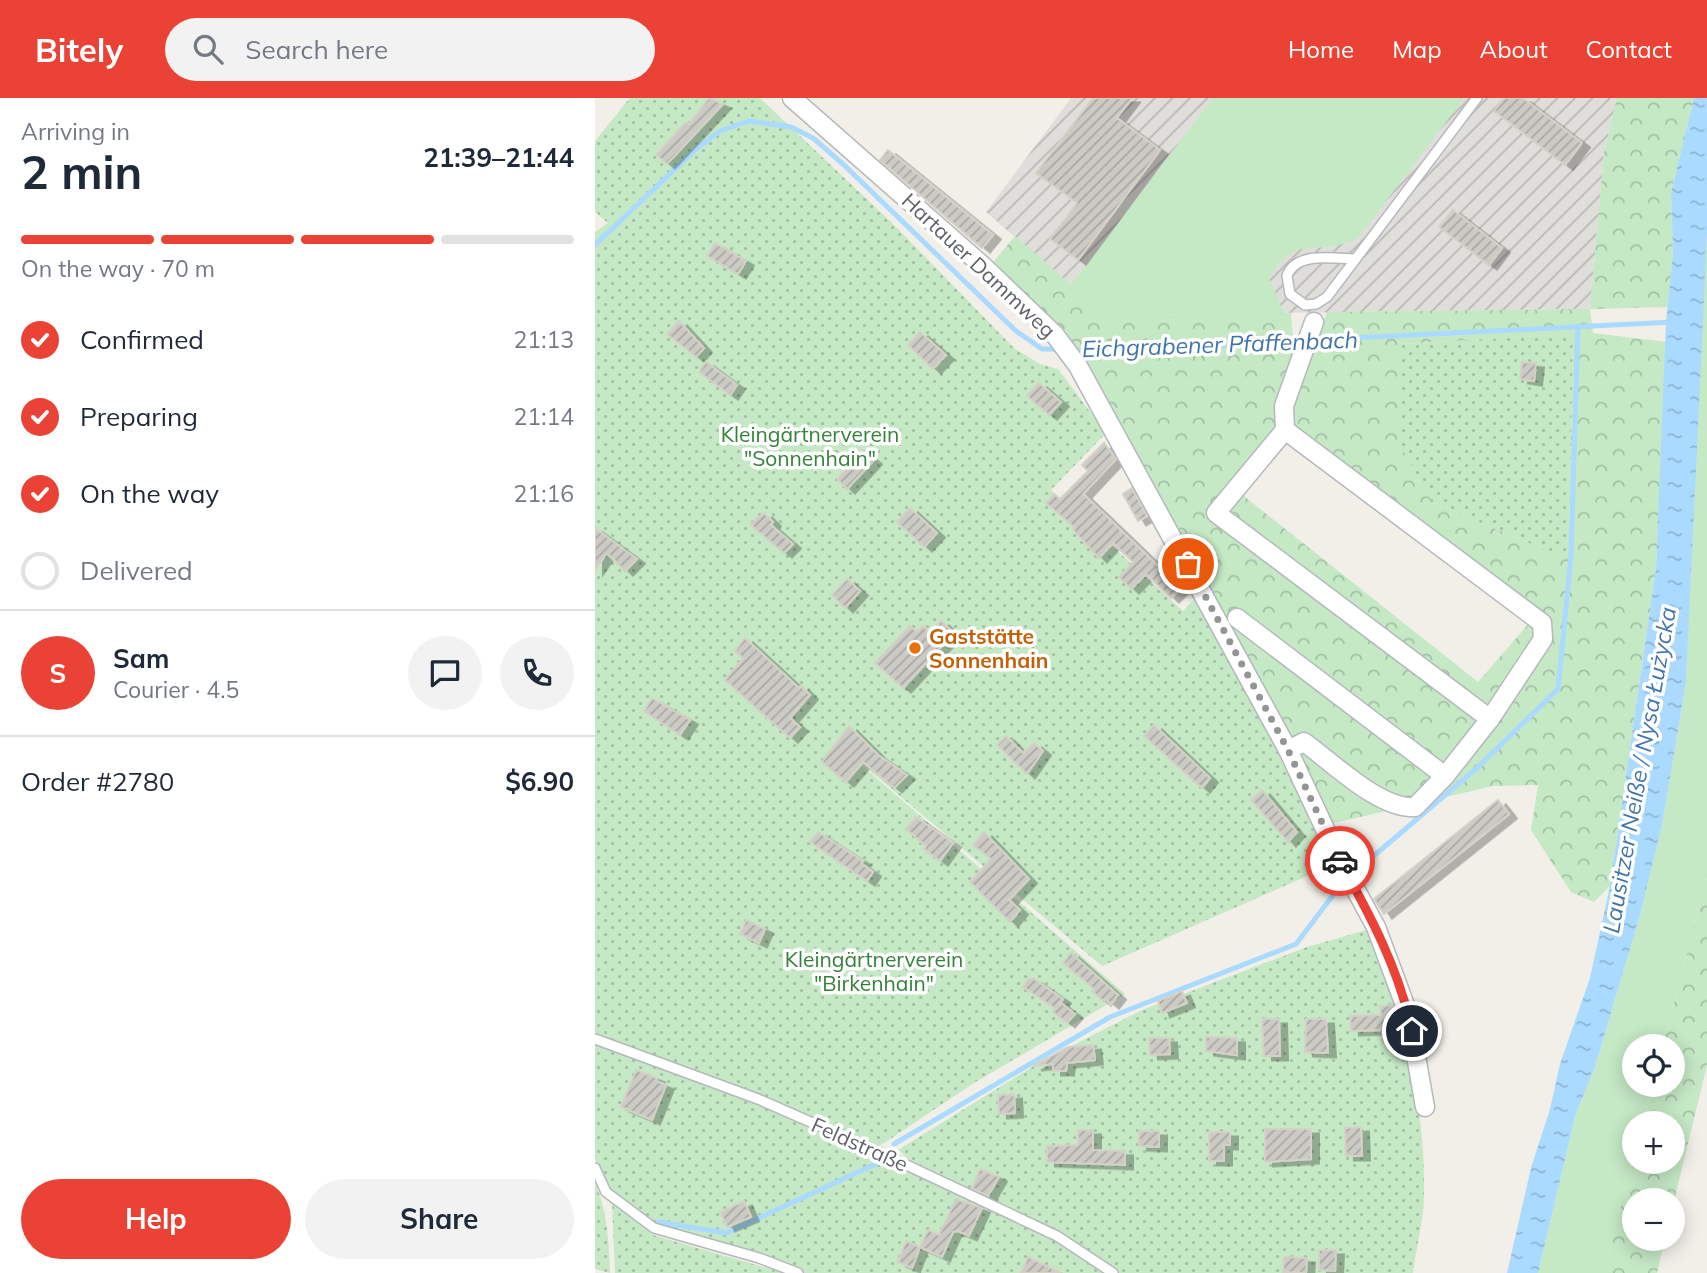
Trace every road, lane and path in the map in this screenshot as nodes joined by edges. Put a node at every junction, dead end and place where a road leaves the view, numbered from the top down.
1 (792, 98) edge
2 (1477, 98) edge
3 (1353, 259) junction
4 (1314, 322) dead end
5 (1285, 429) junction
6 (1237, 618) dead end
7 (1490, 719) junction
8 (1288, 750) junction
9 (1445, 776) junction
10 (595, 1039) edge
11 (1425, 1107) dead end
12 (595, 1168) edge
13 (798, 1273) edge
14 (1113, 1273) edge

1 - 8 street, Hartauer Dammweg
2 - 3 lane
3 - 3 lane
4 - 5 street
5 - 7 street
5 - 7 street
6 - 9 street
7 - 9 street
8 - 9 street
8 - 11 street, Hartauer Dammweg
10 - 14 lane, Feldstraße
12 - 13 lane

